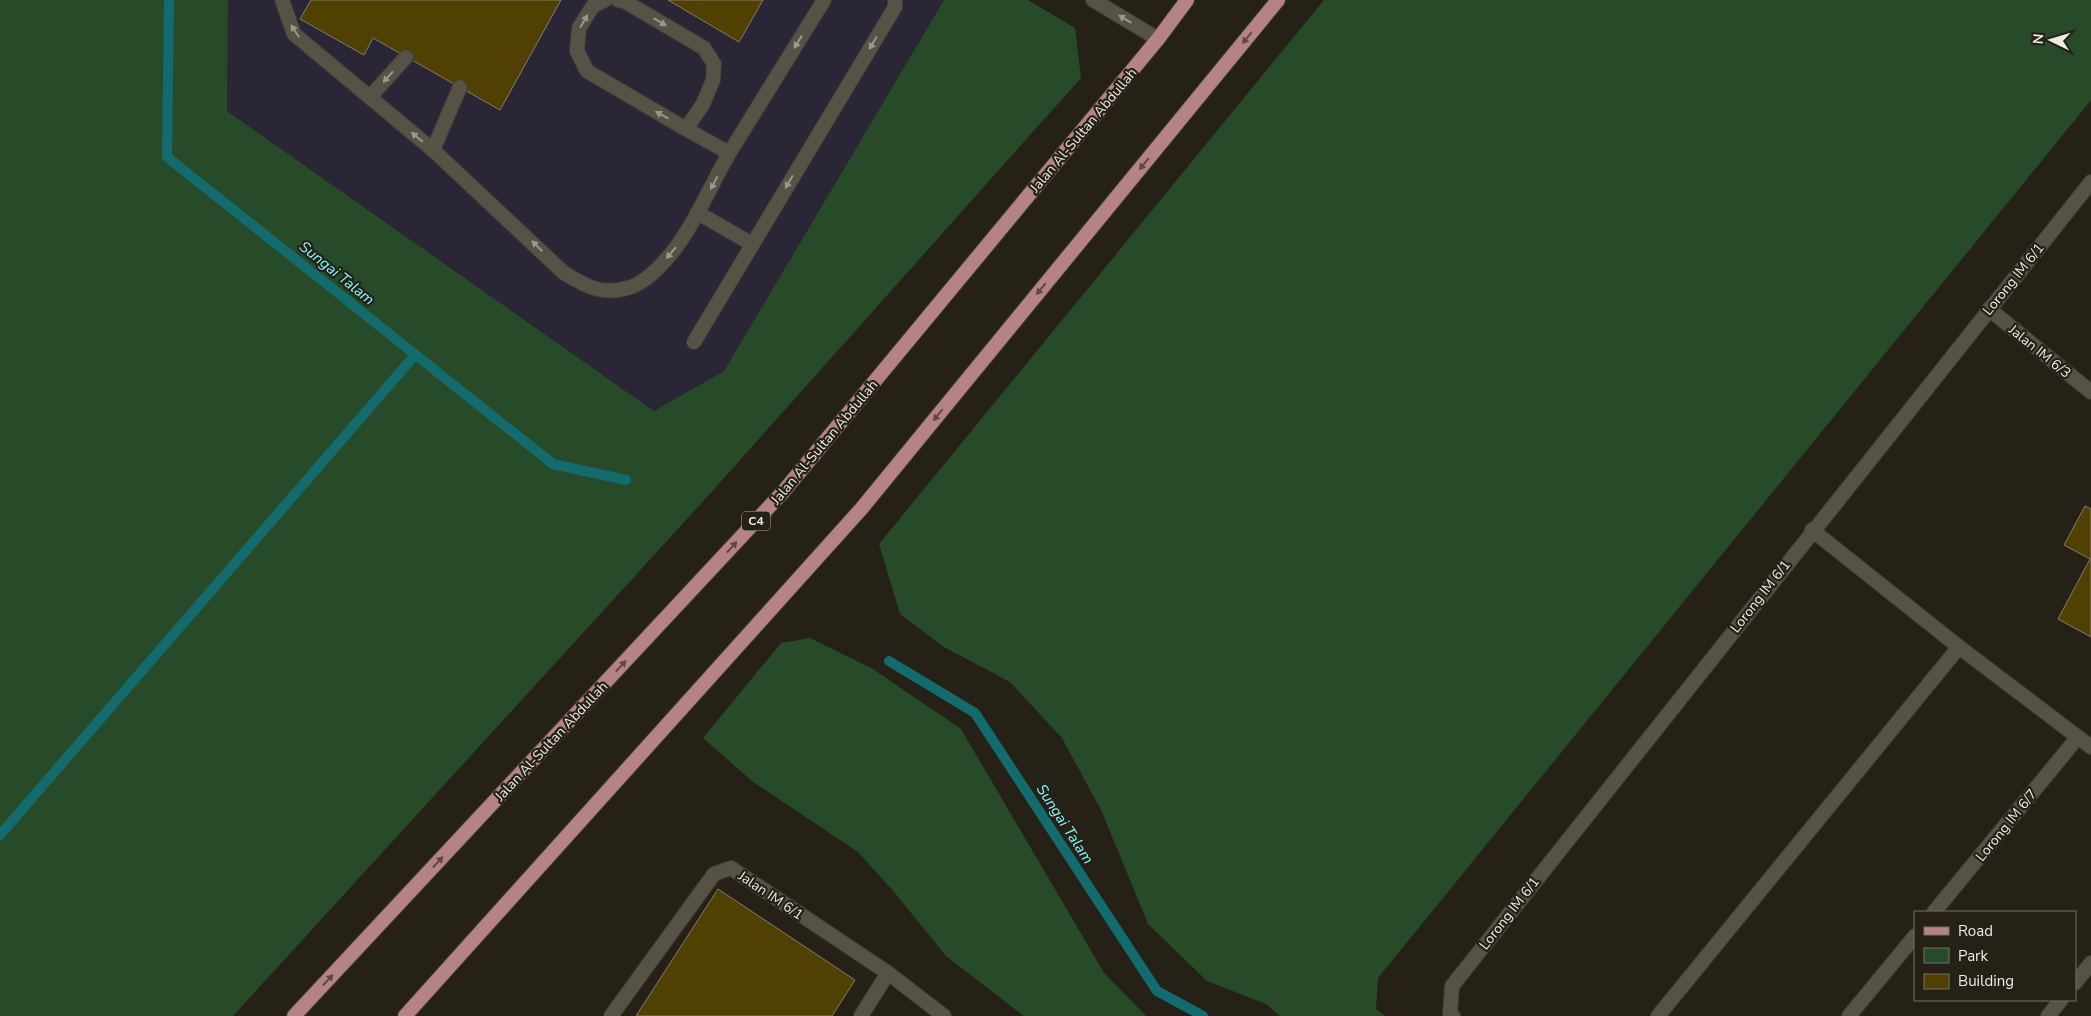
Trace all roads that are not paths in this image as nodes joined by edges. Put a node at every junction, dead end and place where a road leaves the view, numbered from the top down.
1 (282, 0) edge
2 (604, 0) edge
3 (618, 0) edge
4 (824, 0) edge
5 (895, 0) edge
6 (1093, 0) edge
7 (1187, 0) edge
8 (1278, 0) edge
9 (1158, 39) junction
10 (406, 57) dead end
11 (460, 87) dead end
12 (370, 97) junction
13 (686, 129) junction
14 (433, 150) junction
15 (730, 153) junction
16 (2091, 182) edge
17 (698, 213) junction
18 (752, 244) junction
19 (1989, 310) junction
20 (694, 342) dead end
21 (2091, 392) edge
22 (1812, 530) junction
23 (1959, 647) junction
24 (2078, 737) junction
25 (2091, 746) edge
26 (1935, 911) edge
27 (1914, 937) edge
28 (2091, 962) edge
29 (888, 973) junction
30 (2076, 982) edge
31 (2060, 1001) edge
32 (294, 1016) edge
33 (404, 1016) edge
34 (611, 1016) edge
35 (861, 1016) edge
36 (944, 1016) edge
37 (1453, 1016) edge
38 (1658, 1016) edge
39 (1849, 1016) edge
40 (2048, 1016) edge

12 -> 1 street
13 -> 2 street
3 -> 13 street
4 -> 15 street
5 -> 18 street
9 -> 6 street
7 - 9 main road, Jalan Al-Sultan Abdullah / C4
8 -> 33 main road
32 -> 9 main road, Jalan Al-Sultan Abdullah / C4
10 -> 12 street
11 - 14 street
14 -> 12 street
13 - 15 street
17 -> 14 street
15 -> 17 street
16 - 19 street, Lorong IM 6/1
17 - 18 street
18 - 20 street
19 - 21 street, Jalan IM 6/3
19 - 22 street, Lorong IM 6/1
22 - 23 street
22 - 37 street, Lorong IM 6/1
23 - 24 street
23 - 38 street
24 - 25 street
24 - 26 street, Lorong IM 6/7
27 - 39 street
28 - 30 street
29 - 34 street, Jalan IM 6/1
29 - 35 street
29 - 36 street, Jalan IM 6/1
31 - 40 street

